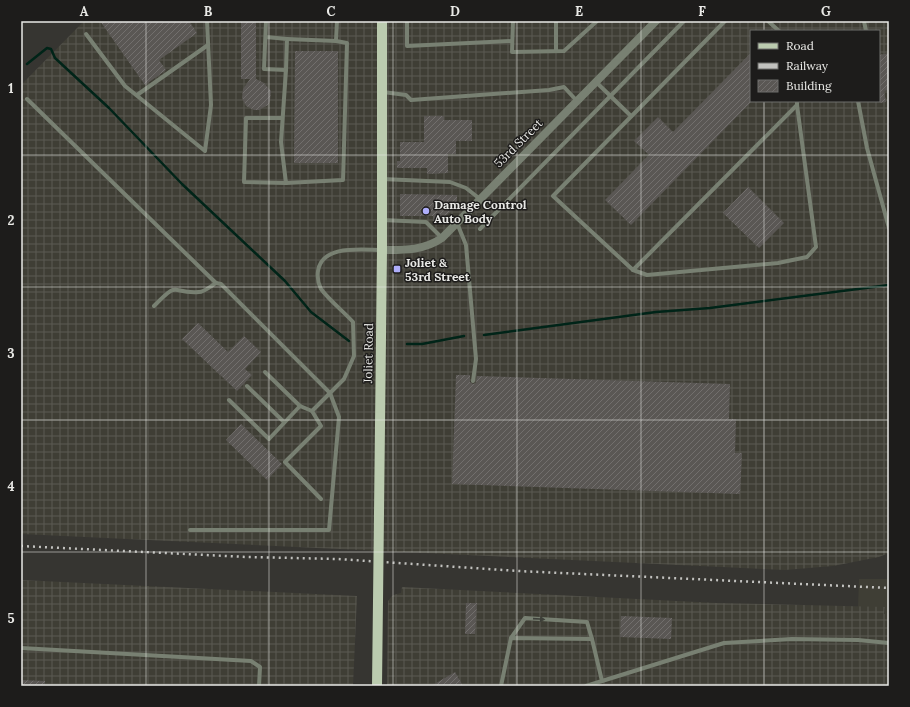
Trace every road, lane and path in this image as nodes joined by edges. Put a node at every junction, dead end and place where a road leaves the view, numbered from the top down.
1 (207, 21) edge
2 (266, 21) edge
3 (337, 21) edge
4 (382, 21) edge
5 (407, 21) edge
6 (513, 21) edge
7 (556, 21) edge
8 (597, 21) edge
9 (656, 21) edge
10 (684, 21) edge
11 (725, 21) edge
12 (768, 21) edge
13 (778, 30) edge
14 (86, 34) dead end
15 (266, 37) junction
16 (287, 39) junction
17 (512, 41) junction
18 (336, 42) junction
19 (208, 45) junction
20 (556, 51) junction
21 (286, 70) junction
22 (595, 82) junction
23 (382, 92) junction
24 (137, 95) junction
25 (610, 96) junction
26 (27, 99) dead end
27 (577, 101) junction
28 (858, 102) edge
29 (797, 103) edge
30 (631, 116) junction
31 (282, 118) junction
32 (382, 178) junction
33 (286, 183) junction
34 (480, 199) junction
35 (382, 220) junction
36 (457, 222) junction
37 (889, 228) edge
38 (480, 230) dead end
39 (442, 238) junction
40 (382, 250) junction
41 (632, 270) junction
42 (216, 283) junction
43 (154, 306) dead end
44 (265, 372) dead end
45 (473, 381) dead end
46 (247, 386) dead end
47 (330, 393) junction
48 (229, 400) dead end
49 (300, 406) junction
50 (312, 411) junction
51 (284, 422) junction
52 (321, 499) dead end
53 (190, 530) dead end
54 (511, 638) junction
55 (592, 639) junction
56 (889, 643) edge
57 (21, 648) edge
58 (602, 681) junction
59 (259, 686) edge
60 (377, 686) edge
61 (501, 686) edge
62 (586, 686) edge

1 - 19 lane
2 - 15 lane
3 - 18 lane
4 - 23 main road, Joliet Road
5 - 17 lane
6 - 17 lane
7 - 20 lane
8 - 20 lane
9 - 22 street, 53rd Street
10 - 25 lane
11 - 30 lane
12 - 13 lane
14 - 24 lane
15 - 16 lane
15 - 21 lane
16 - 18 lane
16 - 21 lane
17 - 20 lane
18 - 33 lane
19 - 24 lane
19 - 24 lane
21 - 31 lane
22 - 25 lane
22 - 27 street, 53rd Street
23 - 27 lane
23 - 32 main road, Joliet Road
25 - 30 lane
25 - 38 lane
26 - 42 lane
27 - 34 street, 53rd Street
28 - 37 lane
29 - 41 lane
29 - 41 lane
30 - 41 lane
31 - 33 lane
31 - 33 lane
32 - 34 lane
32 - 35 main road, Joliet Road
34 - 36 street, 53rd Street
35 - 39 lane
35 - 40 main road, Joliet Road
36 - 39 street, 53rd Street
36 - 45 lane
39 - 40 street, 53rd Street
40 - 47 lane
40 - 60 main road, Joliet Road, bridge
42 - 43 lane
42 - 47 lane
44 - 49 lane
46 - 51 lane
47 - 50 lane
47 - 53 lane
48 - 51 lane
49 - 50 lane
49 - 51 lane
50 - 52 lane
54 - 55 lane
54 -> 55 lane
54 - 61 lane
55 - 58 lane
56 - 58 lane
57 - 59 lane
58 - 62 lane

